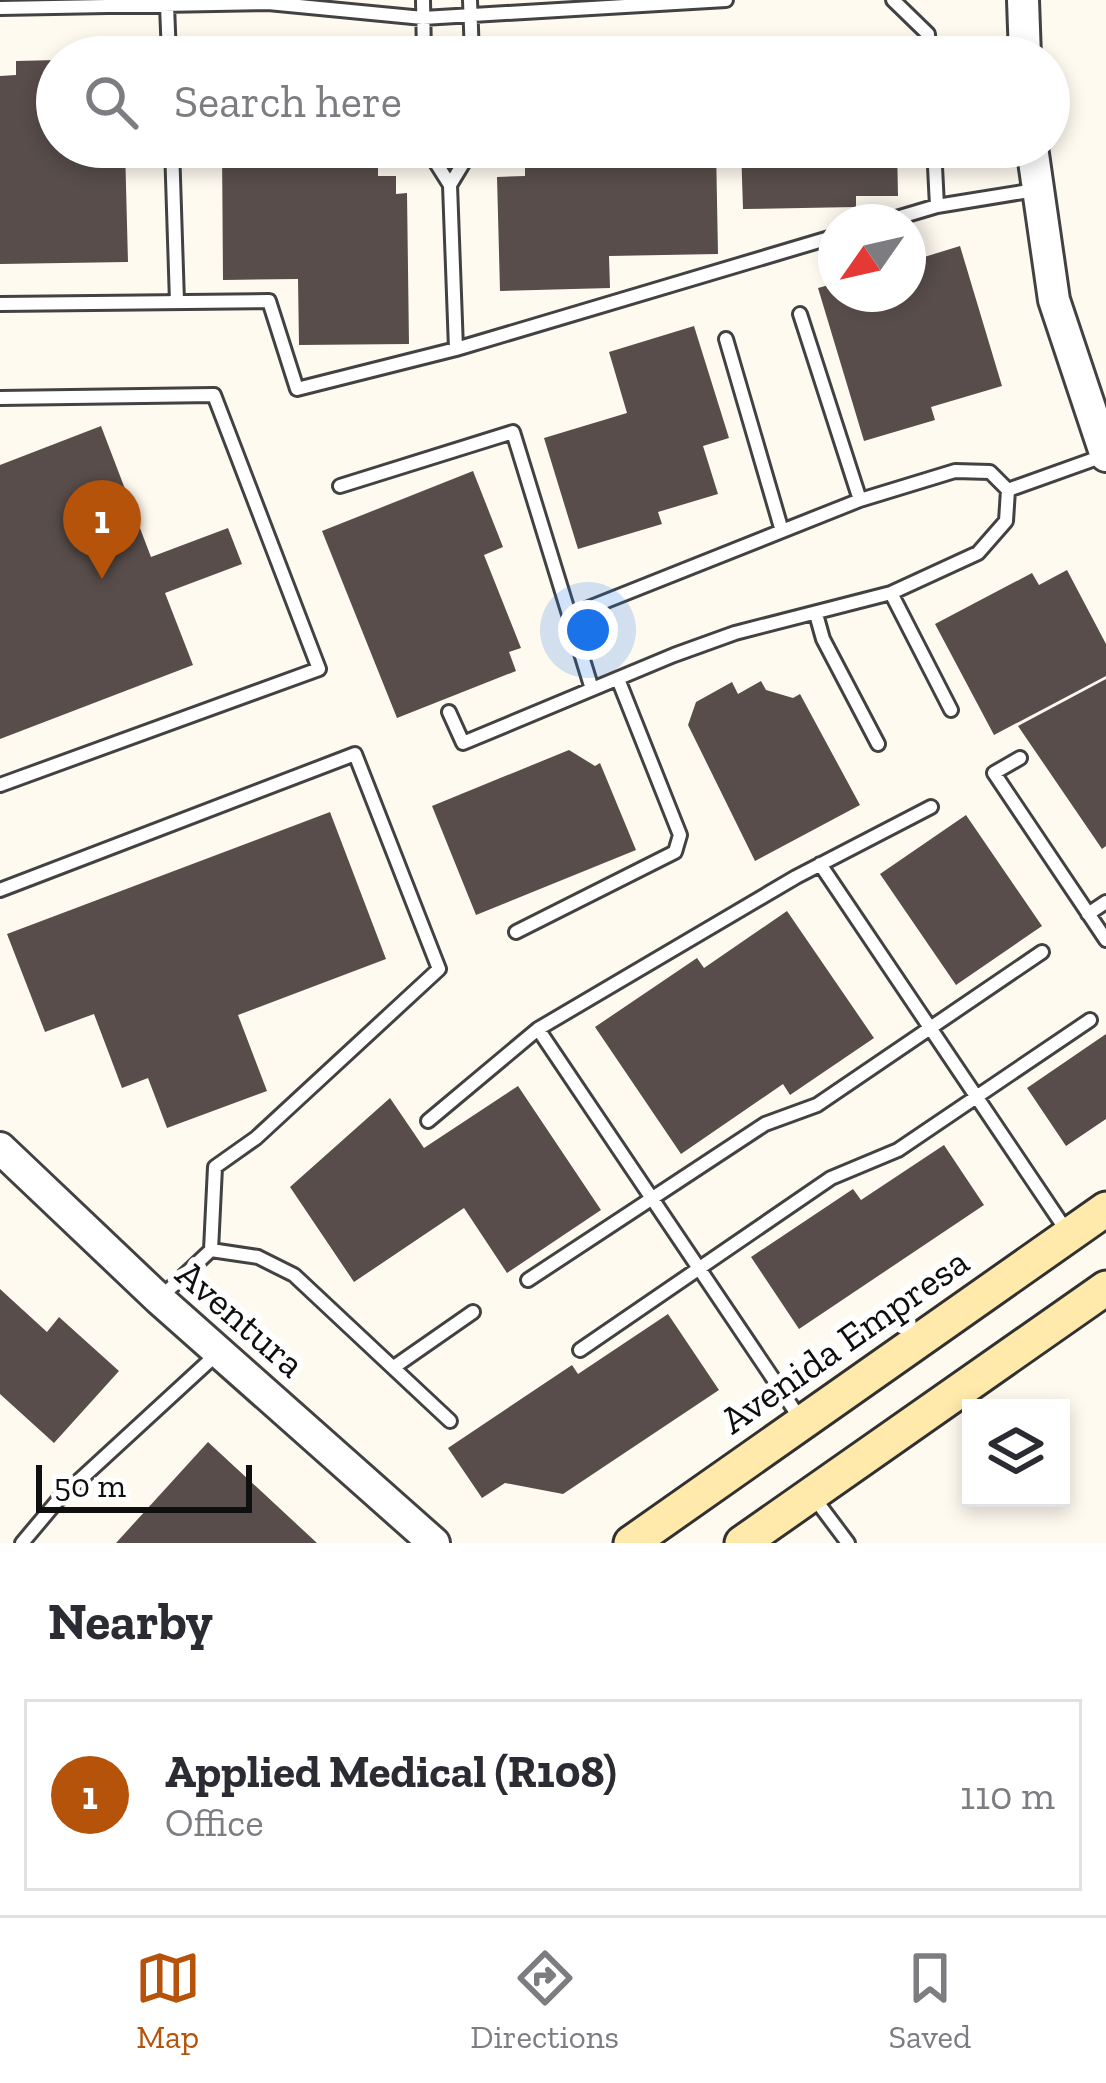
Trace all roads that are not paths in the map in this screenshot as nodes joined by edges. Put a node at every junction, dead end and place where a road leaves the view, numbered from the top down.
1 (423, 0) edge
2 (470, 0) edge
3 (726, 0) edge
4 (893, 0) edge
5 (1023, 0) edge
6 (167, 5) junction
7 (0, 8) edge
8 (471, 17) junction
9 (423, 18) junction
10 (168, 36) edge
11 (423, 36) edge
12 (471, 36) edge
13 (928, 36) edge
14 (1024, 36) edge
15 (173, 168) edge
16 (439, 168) edge
17 (460, 168) edge
18 (935, 168) edge
19 (1034, 168) edge
20 (450, 185) junction
21 (1036, 190) junction
22 (937, 206) junction
23 (926, 209) edge
24 (818, 241) edge
25 (177, 302) junction
26 (0, 304) edge
27 (800, 314) dead end
28 (726, 339) dead end
29 (456, 349) junction
30 (0, 398) edge
31 (1106, 455) edge
32 (340, 486) dead end
33 (1008, 490) junction
34 (860, 500) junction
35 (782, 531) junction
36 (891, 592) junction
37 (816, 614) junction
38 (571, 615) junction
39 (618, 679) junction
40 (592, 689) junction
41 (951, 710) dead end
42 (449, 712) dead end
43 (878, 744) dead end
44 (1020, 758) dead end
45 (0, 785) edge
46 (931, 807) dead end
47 (820, 864) junction
48 (0, 890) edge
49 (1106, 902) edge
50 (1088, 914) junction
51 (516, 932) dead end
52 (1106, 940) edge
53 (1042, 952) dead end
54 (1090, 1020) dead end
55 (538, 1029) junction
56 (929, 1029) junction
57 (976, 1099) junction
58 (428, 1121) dead end
59 (0, 1148) edge
60 (652, 1196) junction
61 (1106, 1209) edge
62 (1069, 1234) junction
63 (211, 1250) junction
64 (698, 1266) junction
65 (528, 1280) dead end
66 (1106, 1288) edge
67 (159, 1298) junction
68 (473, 1312) dead end
69 (580, 1349) dead end
70 (220, 1351) junction
71 (394, 1367) junction
72 (450, 1421) dead end
73 (801, 1421) junction
74 (810, 1493) junction
75 (22, 1543) edge
76 (434, 1543) edge
77 (631, 1543) edge
78 (742, 1543) edge
79 (848, 1543) edge

1 - 9 lane
2 - 8 lane
3 - 8 lane
4 - 13 lane
5 - 14 street
6 - 7 lane
6 - 9 lane
6 - 10 lane
8 - 9 lane
8 - 12 lane
9 - 11 lane
15 - 25 lane
16 - 20 lane
17 - 20 lane
18 - 22 lane
19 - 21 street
20 - 29 lane
21 - 22 lane
21 - 31 street
22 - 23 lane
24 - 29 lane
25 - 26 lane
25 - 29 lane
27 - 34 lane
28 - 35 lane
30 - 45 lane
31 - 33 lane
32 - 38 lane
33 - 34 lane
33 - 36 lane
34 - 35 lane
35 - 38 lane
36 - 37 lane
36 - 41 lane
37 - 39 lane
37 - 43 lane
38 - 40 lane
39 - 40 lane
39 - 51 lane
40 - 42 lane
44 - 50 lane
46 - 47 lane
47 - 55 lane
47 - 56 lane
48 - 63 lane
49 - 50 lane
50 - 52 lane
53 - 56 lane
54 - 57 lane
55 - 58 lane
55 - 60 lane
56 - 57 lane
56 - 60 lane
57 - 62 lane
57 - 64 lane
59 - 67 street, Aventura
60 - 64 lane
60 - 65 lane
61 - 62 main road, Avenida Empresa
62 - 73 main road, Avenida Empresa
63 - 67 lane
63 - 71 lane
64 - 69 lane
64 - 73 lane
66 - 74 main road
67 - 70 street, Aventura
68 - 71 lane
70 - 75 lane
70 - 76 street, Aventura
71 - 72 lane
73 - 77 main road, Avenida Empresa
74 - 78 main road
74 - 79 lane

